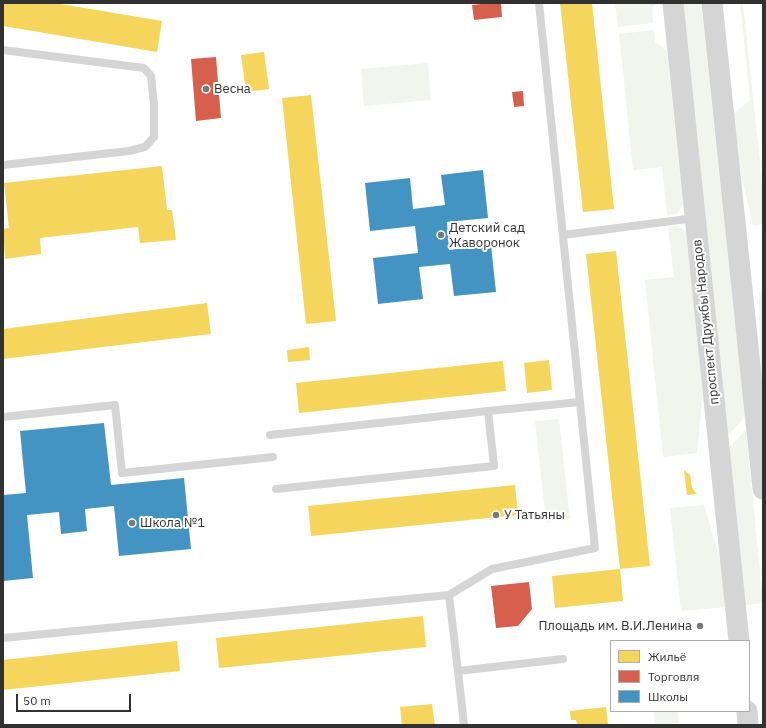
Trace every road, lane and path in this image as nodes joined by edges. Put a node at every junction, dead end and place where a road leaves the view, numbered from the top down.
1 (539, 3) edge
2 (673, 3) edge
3 (712, 3) edge
4 (3, 50) edge
5 (3, 165) edge
6 (695, 218) junction
7 (563, 235) junction
8 (758, 398) edge
9 (580, 402) junction
10 (488, 411) junction
11 (3, 417) edge
12 (270, 435) dead end
13 (272, 457) dead end
14 (276, 489) dead end
15 (763, 489) edge
16 (448, 595) junction
17 (3, 638) edge
18 (739, 640) edge
19 (563, 659) dead end
20 (458, 670) junction
21 (747, 712) edge
22 (464, 725) edge
23 (748, 725) edge

1 - 7 lane
2 - 6 street, проспект Дружбы Народов
3 - 8 street
4 - 5 lane
6 - 7 lane
6 - 18 street, проспект Дружбы Народов
7 - 9 lane
8 - 15 street
9 - 10 lane
9 - 16 lane
10 - 12 lane
10 - 14 lane
11 - 13 lane
16 - 17 lane
16 - 20 lane
19 - 20 lane
20 - 22 lane
21 - 23 street

